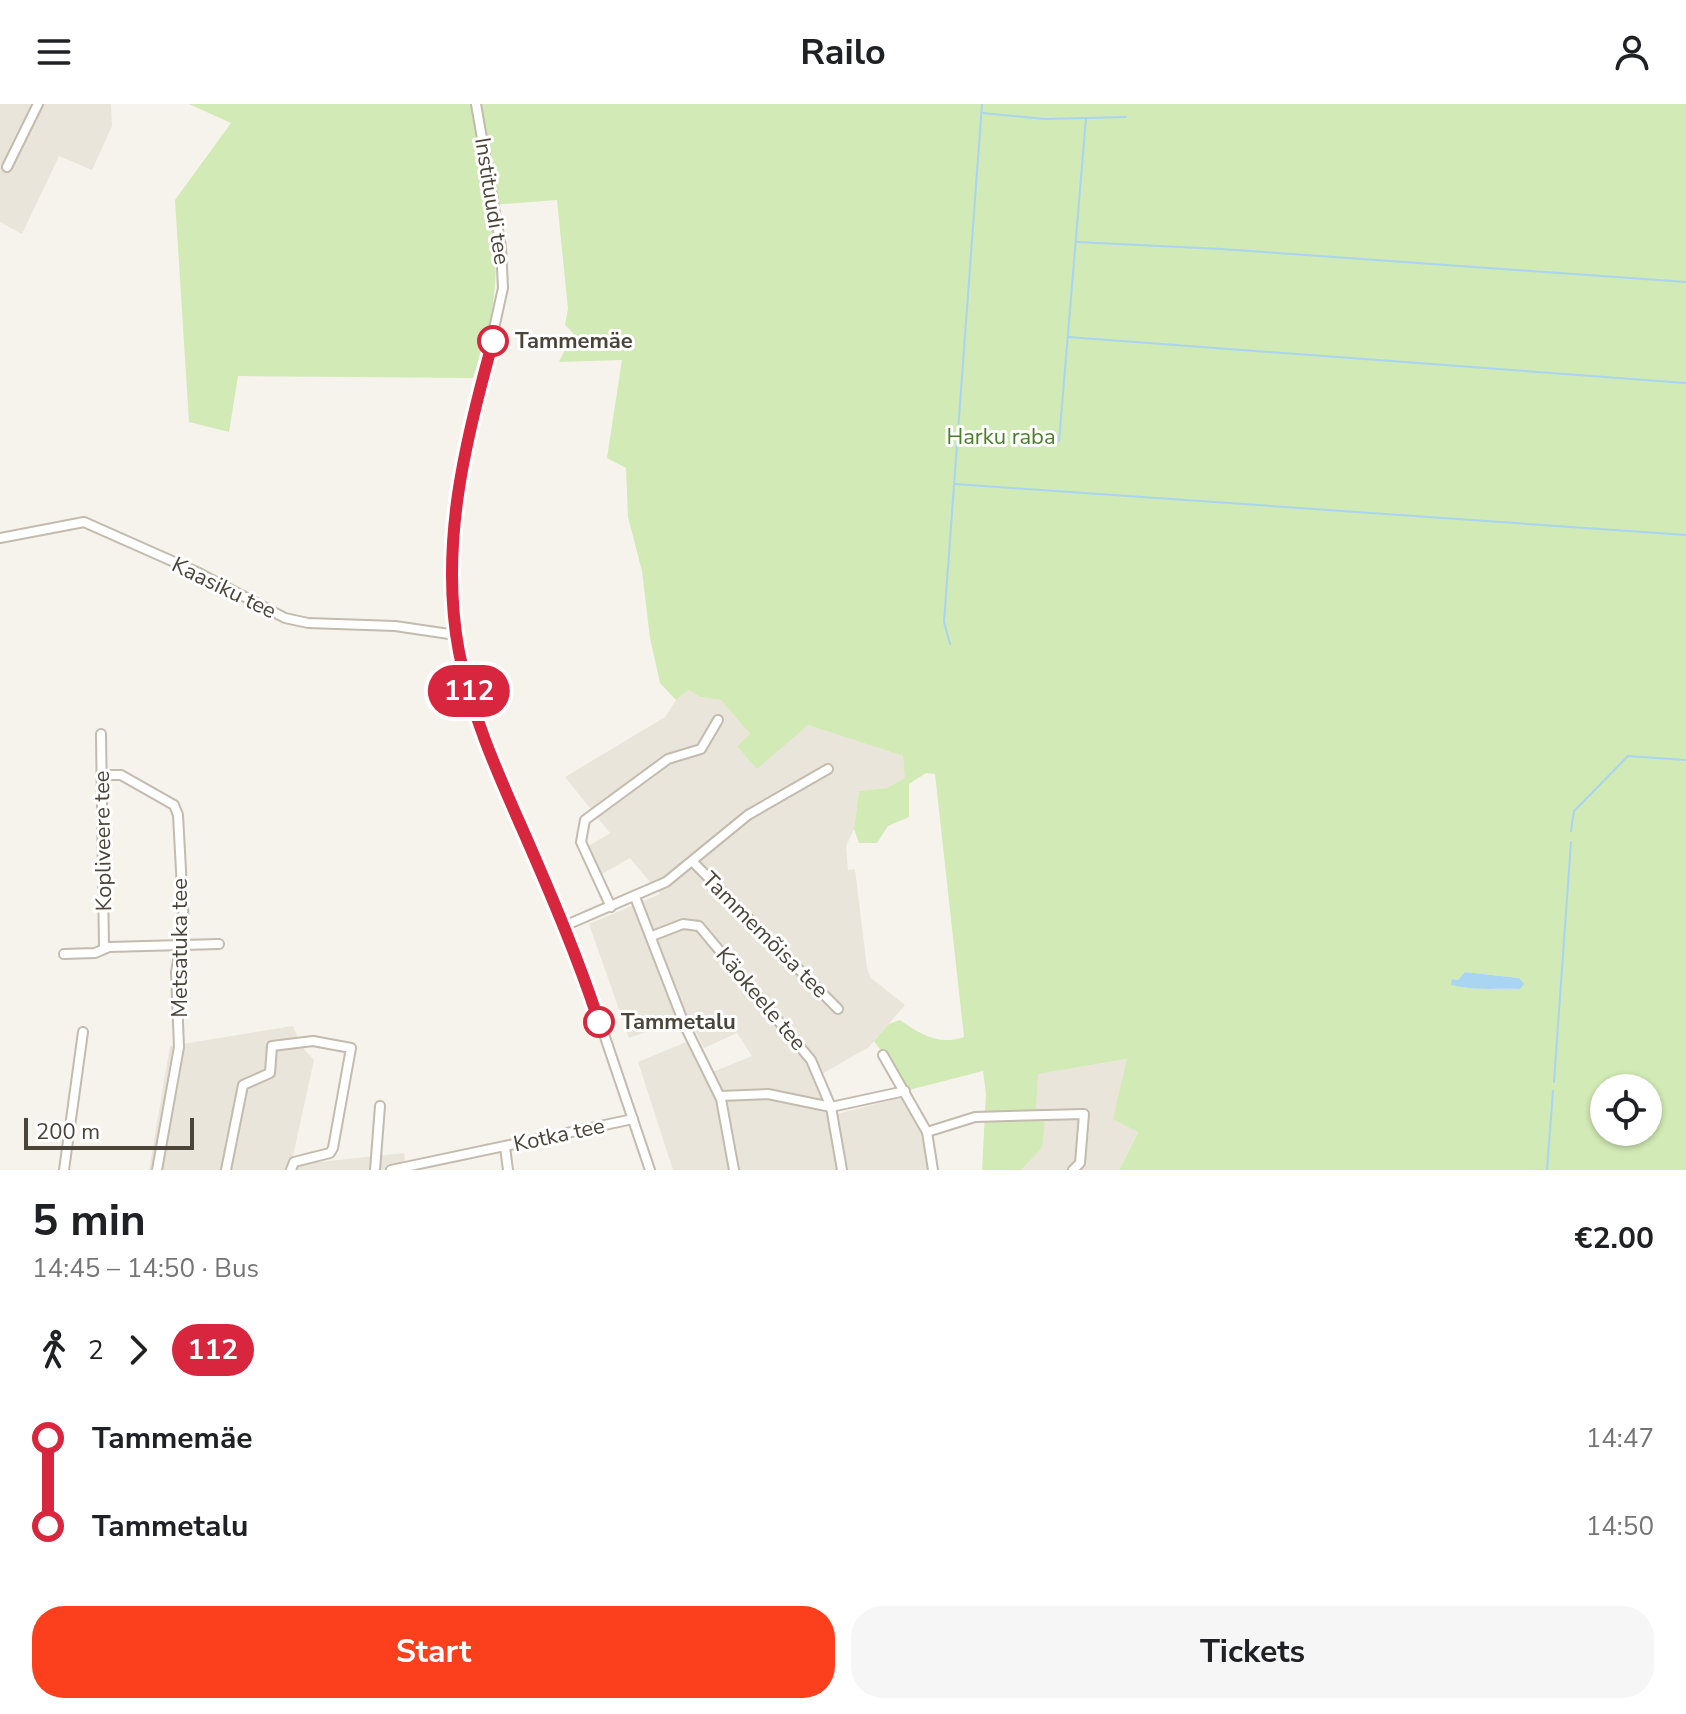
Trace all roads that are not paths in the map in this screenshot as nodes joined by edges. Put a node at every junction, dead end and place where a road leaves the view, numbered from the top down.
1 (38, 104) edge
2 (476, 104) edge
3 (7, 167) dead end
4 (0, 538) edge
5 (456, 635) junction
6 (718, 720) dead end
7 (101, 734) dead end
8 (828, 769) dead end
9 (102, 775) junction
10 (693, 862) junction
11 (635, 897) junction
12 (611, 907) junction
13 (564, 926) junction
14 (652, 936) junction
15 (219, 944) dead end
16 (181, 945) junction
17 (104, 948) junction
18 (64, 954) dead end
19 (838, 1009) dead end
20 (83, 1032) dead end
21 (883, 1055) dead end
22 (905, 1091) junction
23 (720, 1096) junction
24 (380, 1106) dead end
25 (831, 1107) junction
26 (633, 1119) junction
27 (927, 1132) junction
28 (505, 1147) junction
29 (64, 1170) edge
30 (157, 1170) edge
31 (226, 1170) edge
32 (291, 1170) edge
33 (375, 1170) edge
34 (391, 1170) edge
35 (508, 1170) edge
36 (650, 1170) edge
37 (734, 1170) edge
38 (842, 1170) edge
39 (933, 1170) edge
40 (1073, 1170) edge

1 - 3 street
2 - 5 street, Instituudi tee
4 - 5 street, Kaasiku tee
5 - 13 street, Instituudi tee
6 - 12 street
7 - 9 street, Kopliveere tee
8 - 10 street
9 - 16 street, Metsatuka tee
9 - 17 street, Kopliveere tee
10 - 11 street
10 - 19 street, Tammemõisa tee
11 - 12 street
11 - 14 street
12 - 13 street
13 - 26 street, Instituudi tee
14 - 23 street
14 - 25 street, Käokeele tee
15 - 16 street
16 - 17 street
16 - 30 street, Metsatuka tee
17 - 18 street
20 - 29 street
21 - 22 street
22 - 25 street
22 - 27 street
23 - 25 street
23 - 37 street
24 - 33 street
25 - 38 street, Käokeele tee
26 - 28 street, Kotka tee
26 - 36 street, Instituudi tee
27 - 39 street
27 - 40 street
28 - 34 street, Kotka tee
28 - 35 street
31 - 32 street

